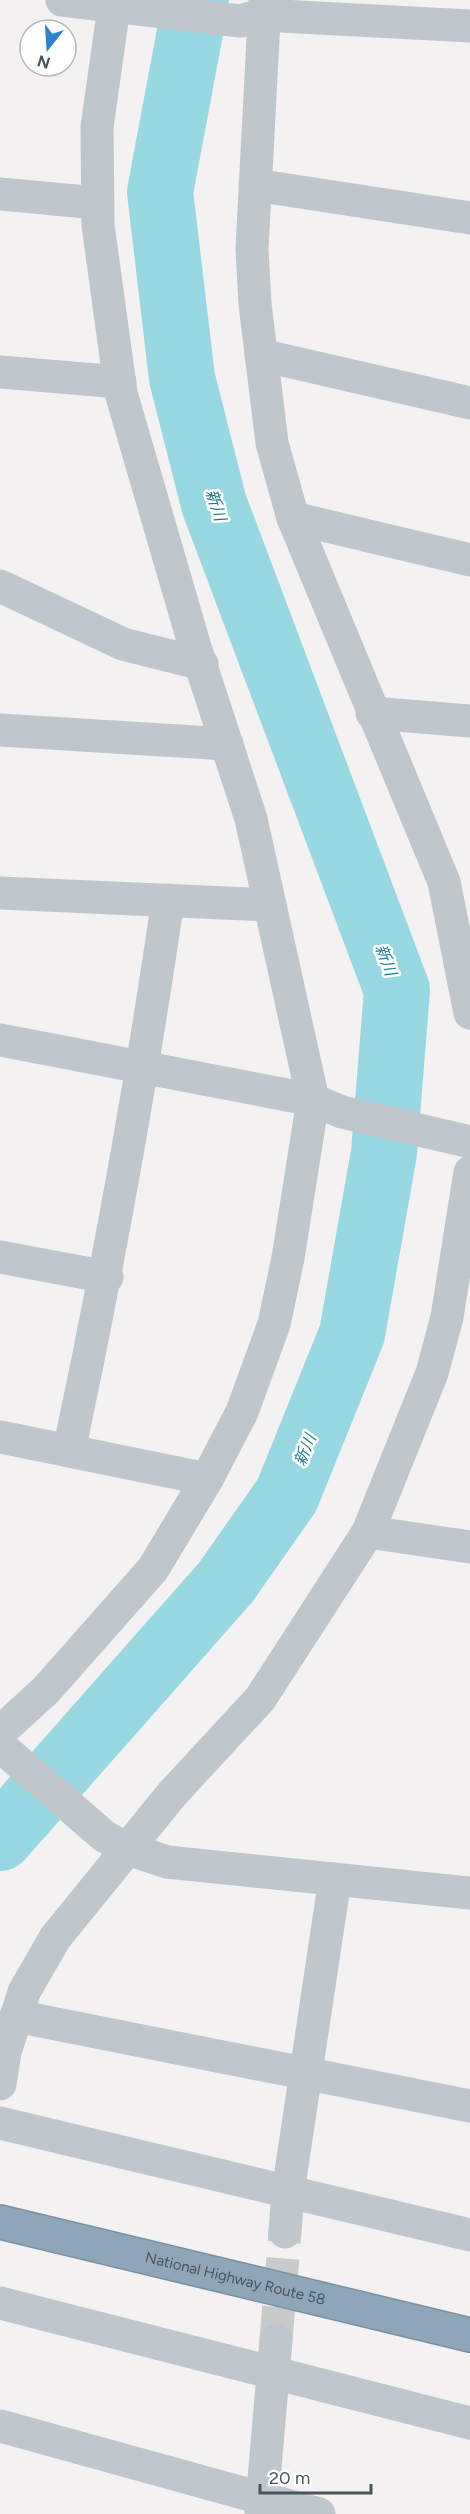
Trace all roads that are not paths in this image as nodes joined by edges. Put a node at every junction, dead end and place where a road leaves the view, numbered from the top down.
1 (62, 0) edge
2 (121, 4) edge
3 (256, 12) edge
4 (470, 26) edge
5 (255, 185) junction
6 (0, 194) edge
7 (97, 203) junction
8 (470, 218) edge
9 (261, 355) junction
10 (0, 372) edge
11 (120, 382) junction
12 (470, 403) edge
13 (293, 518) junction
14 (470, 560) edge
15 (0, 586) edge
16 (201, 664) junction
17 (372, 713) junction
18 (470, 721) edge
19 (0, 730) edge
20 (227, 744) junction
21 (0, 893) edge
22 (168, 900) junction
23 (270, 905) junction
24 (470, 1013) edge
25 (0, 1040) edge
26 (143, 1068) junction
27 (327, 1106) junction
28 (459, 1140) edge
29 (470, 1172) edge
30 (0, 1257) edge
31 (106, 1277) junction
32 (458, 1319) edge
33 (0, 1437) edge
34 (69, 1451) junction
35 (207, 1479) junction
36 (368, 1532) junction
37 (470, 1547) edge
38 (2, 1743) edge
39 (115, 1842) junction
40 (335, 1879) junction
41 (470, 1893) edge
42 (16, 2016) junction
43 (306, 2073) junction
44 (0, 2084) edge
45 (470, 2106) edge
46 (0, 2123) edge
47 (288, 2192) junction
48 (0, 2222) edge
49 (285, 2232) tunnel mouth
50 (470, 2235) edge
51 (0, 2303) edge
52 (470, 2335) edge
53 (276, 2340) tunnel mouth
54 (274, 2375) junction
55 (470, 2423) edge
56 (0, 2426) edge
57 (262, 2505) edge
58 (319, 2514) edge

1 - 2 street
2 - 3 street
2 - 7 street
3 - 4 street
3 - 5 street
5 - 8 street
5 - 9 street
6 - 7 street
7 - 11 street
9 - 12 street
9 - 13 street
10 - 11 street
11 - 16 street
13 - 14 street
13 - 17 street
15 - 16 street
16 - 20 street
17 - 18 street
17 - 24 street
19 - 20 street
20 - 23 street
21 - 22 street
22 - 23 street
22 - 26 street
23 - 27 street
25 - 26 street
26 - 27 street
26 - 31 street
27 - 28 street
27 - 35 street
29 - 32 street
30 - 31 street
31 - 34 street
32 - 36 street
33 - 34 street
34 - 35 street
35 - 38 street
36 - 37 street
36 - 39 street
38 - 39 street
39 - 40 street
39 - 42 street
40 - 41 street
40 - 43 street
42 - 43 street
42 - 44 street
43 - 45 street
43 - 47 street
46 - 47 street
47 - 49 street
47 - 50 street
48 - 52 highway, National Highway Route 58
51 - 54 street
53 - 54 street
54 - 55 street
54 - 57 street
56 - 57 street
57 - 58 street

